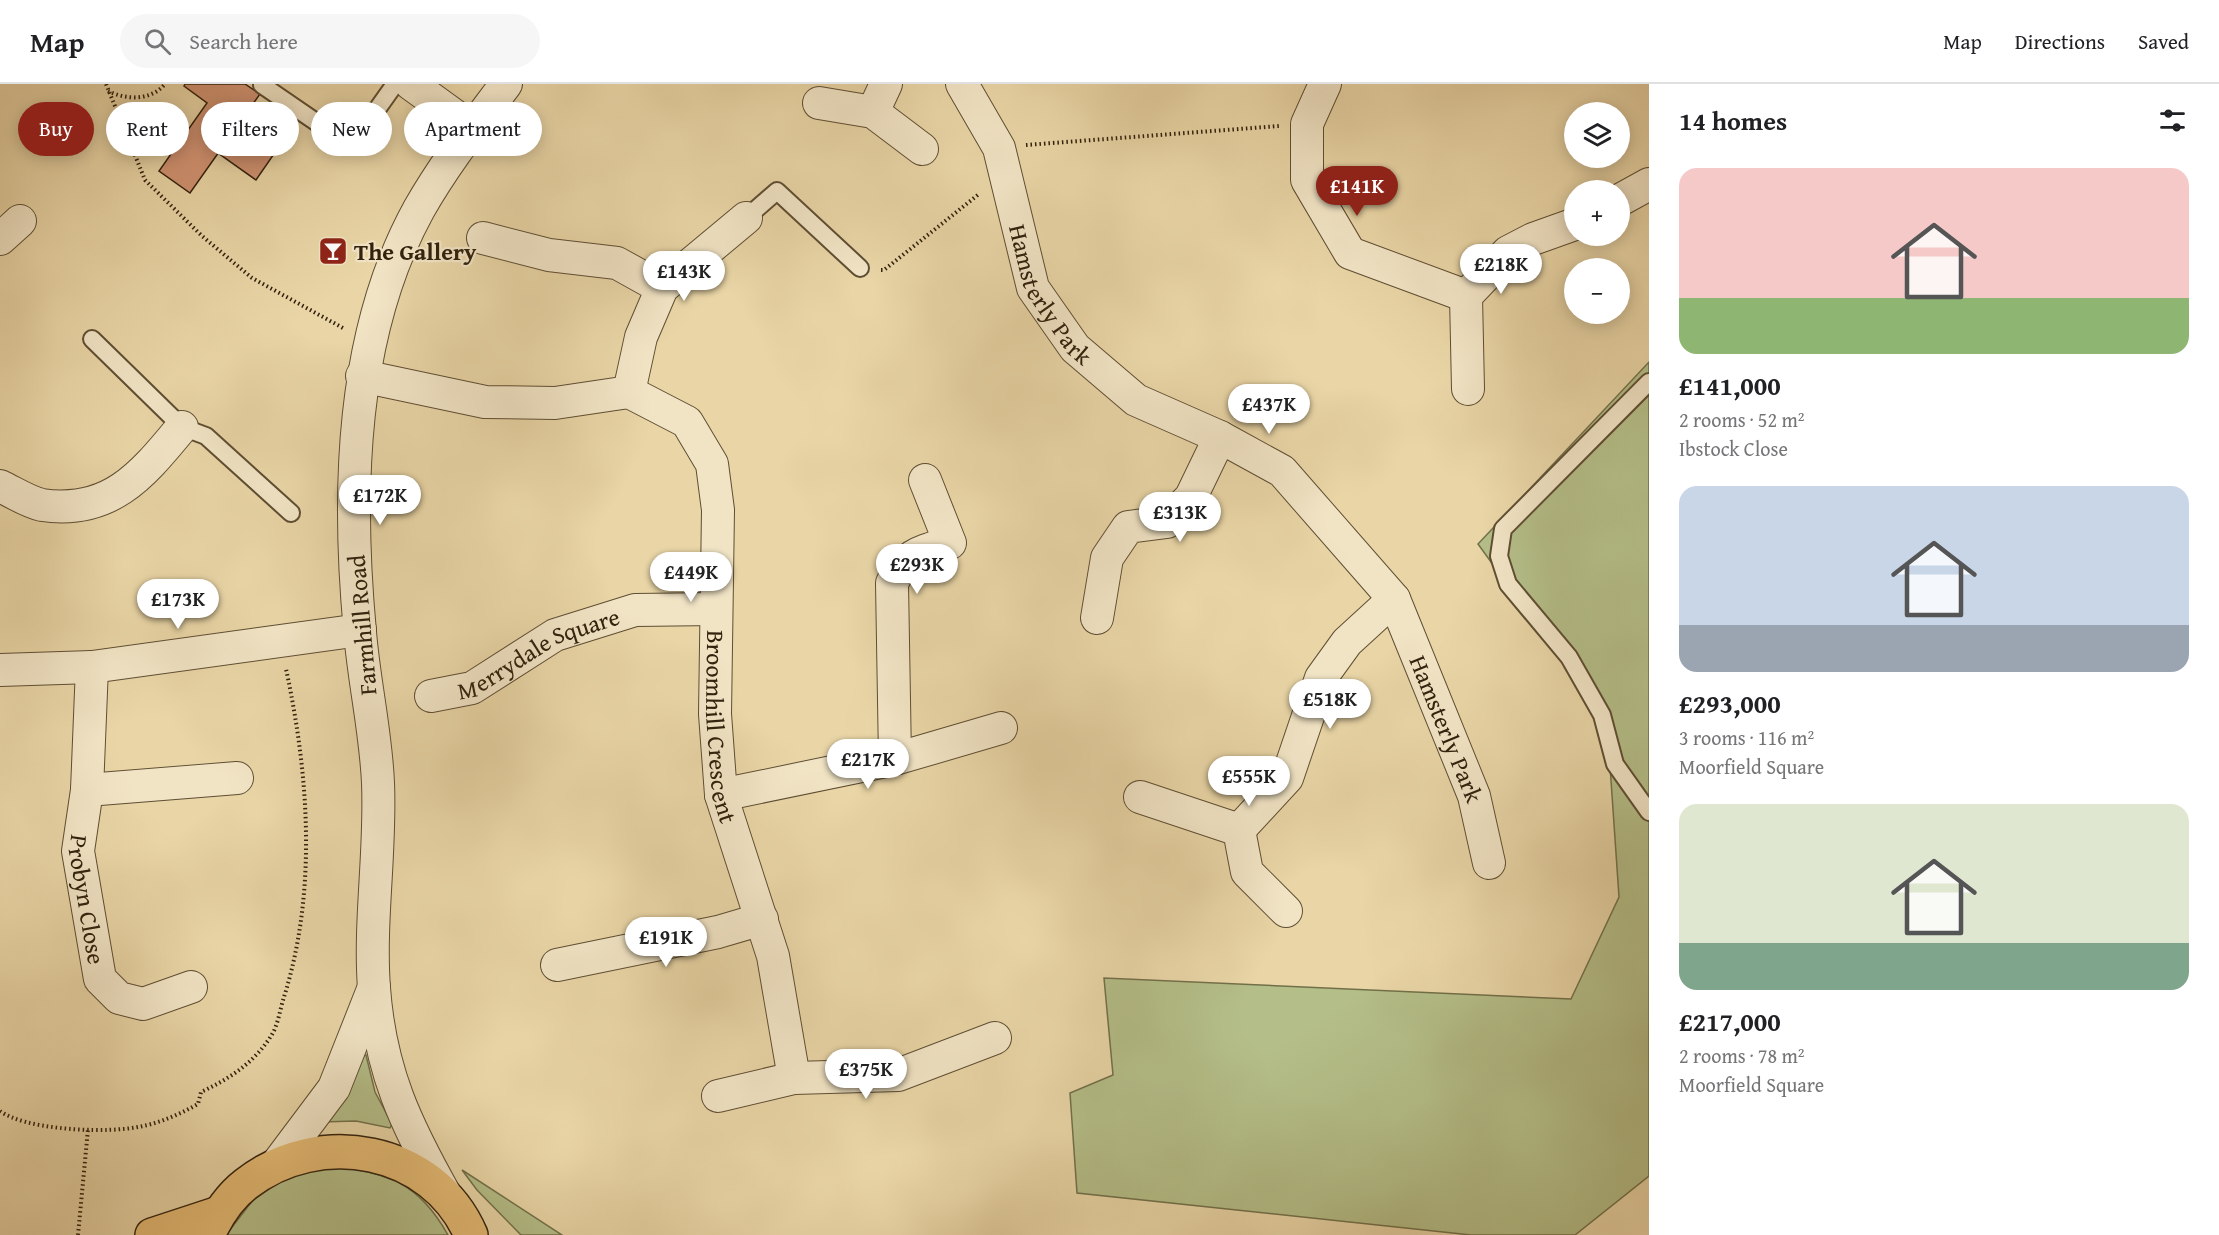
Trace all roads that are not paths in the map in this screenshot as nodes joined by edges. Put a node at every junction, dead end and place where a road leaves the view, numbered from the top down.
1 (395, 84) edge
2 (411, 84) edge
3 (506, 84) edge
4 (886, 84) edge
5 (962, 84) edge
6 (1325, 84) edge
7 (262, 85) edge
8 (436, 102) edge
9 (493, 102) edge
10 (819, 103) dead end
11 (873, 112) junction
12 (922, 149) dead end
13 (455, 156) edge
14 (1649, 184) edge
15 (1630, 194) edge
16 (746, 218) joint
17 (1564, 228) edge
18 (483, 238) dead end
19 (860, 268) road end
20 (662, 288) junction
21 (1466, 296) junction
22 (92, 339) dead end
23 (362, 376) junction
24 (1649, 382) edge
25 (1468, 389) dead end
26 (628, 392) junction
27 (182, 427) junction
28 (1220, 436) junction
29 (925, 480) dead end
30 (0, 486) edge
31 (291, 513) dead end
32 (1394, 599) junction
33 (716, 609) junction
34 (1097, 618) dead end
35 (360, 630) junction
36 (92, 667) junction
37 (0, 669) edge
38 (431, 696) dead end
39 (1001, 728) dead end
40 (895, 759) junction
41 (237, 778) dead end
42 (87, 790) junction
43 (721, 795) junction
44 (1140, 797) dead end
45 (1649, 812) edge
46 (1239, 830) junction
47 (1489, 862) dead end
48 (1286, 911) dead end
49 (762, 920) junction
50 (557, 965) dead end
51 (191, 987) dead end
52 (374, 987) junction
53 (995, 1038) dead end
54 (794, 1078) junction
55 (718, 1096) dead end
56 (277, 1164) junction
57 (466, 1221) edge
58 (213, 1224) edge
59 (152, 1235) edge

1 - 7 lane
2 - 8 street
3 - 9 street, Farmhill Road
4 - 11 street
5 - 28 street, Hamsterly Park
6 - 21 street
10 - 11 street
11 - 12 street
13 - 23 street, Farmhill Road
14 - 15 street
16 - 19 lane
16 - 20 street
17 - 21 street
18 - 20 street
20 - 26 street
21 - 25 street
22 - 27 lane
23 - 26 street
23 - 35 street, Farmhill Road
24 - 45 lane
26 - 33 street, Broomhill Crescent
27 - 30 street
27 - 31 lane
28 - 32 street, Hamsterly Park
28 - 34 street
29 - 40 street
32 - 46 street
32 - 47 street, Hamsterly Park
33 - 38 street, Merrydale Square
33 - 43 street, Broomhill Crescent
35 - 36 street
35 - 52 street, Farmhill Road
36 - 37 street
36 - 42 street, Probyn Close
39 - 40 street
40 - 43 street
41 - 42 street
42 - 51 street, Probyn Close
43 - 49 street, Broomhill Crescent
44 - 46 street
46 - 48 street
49 - 50 street
49 - 54 street, Broomhill Crescent
52 - 56 street, Farmhill Road
52 - 57 street, Farmhill Road
53 - 54 street
54 - 55 street
56 - 57 main road
56 - 58 main road
58 - 59 main road

